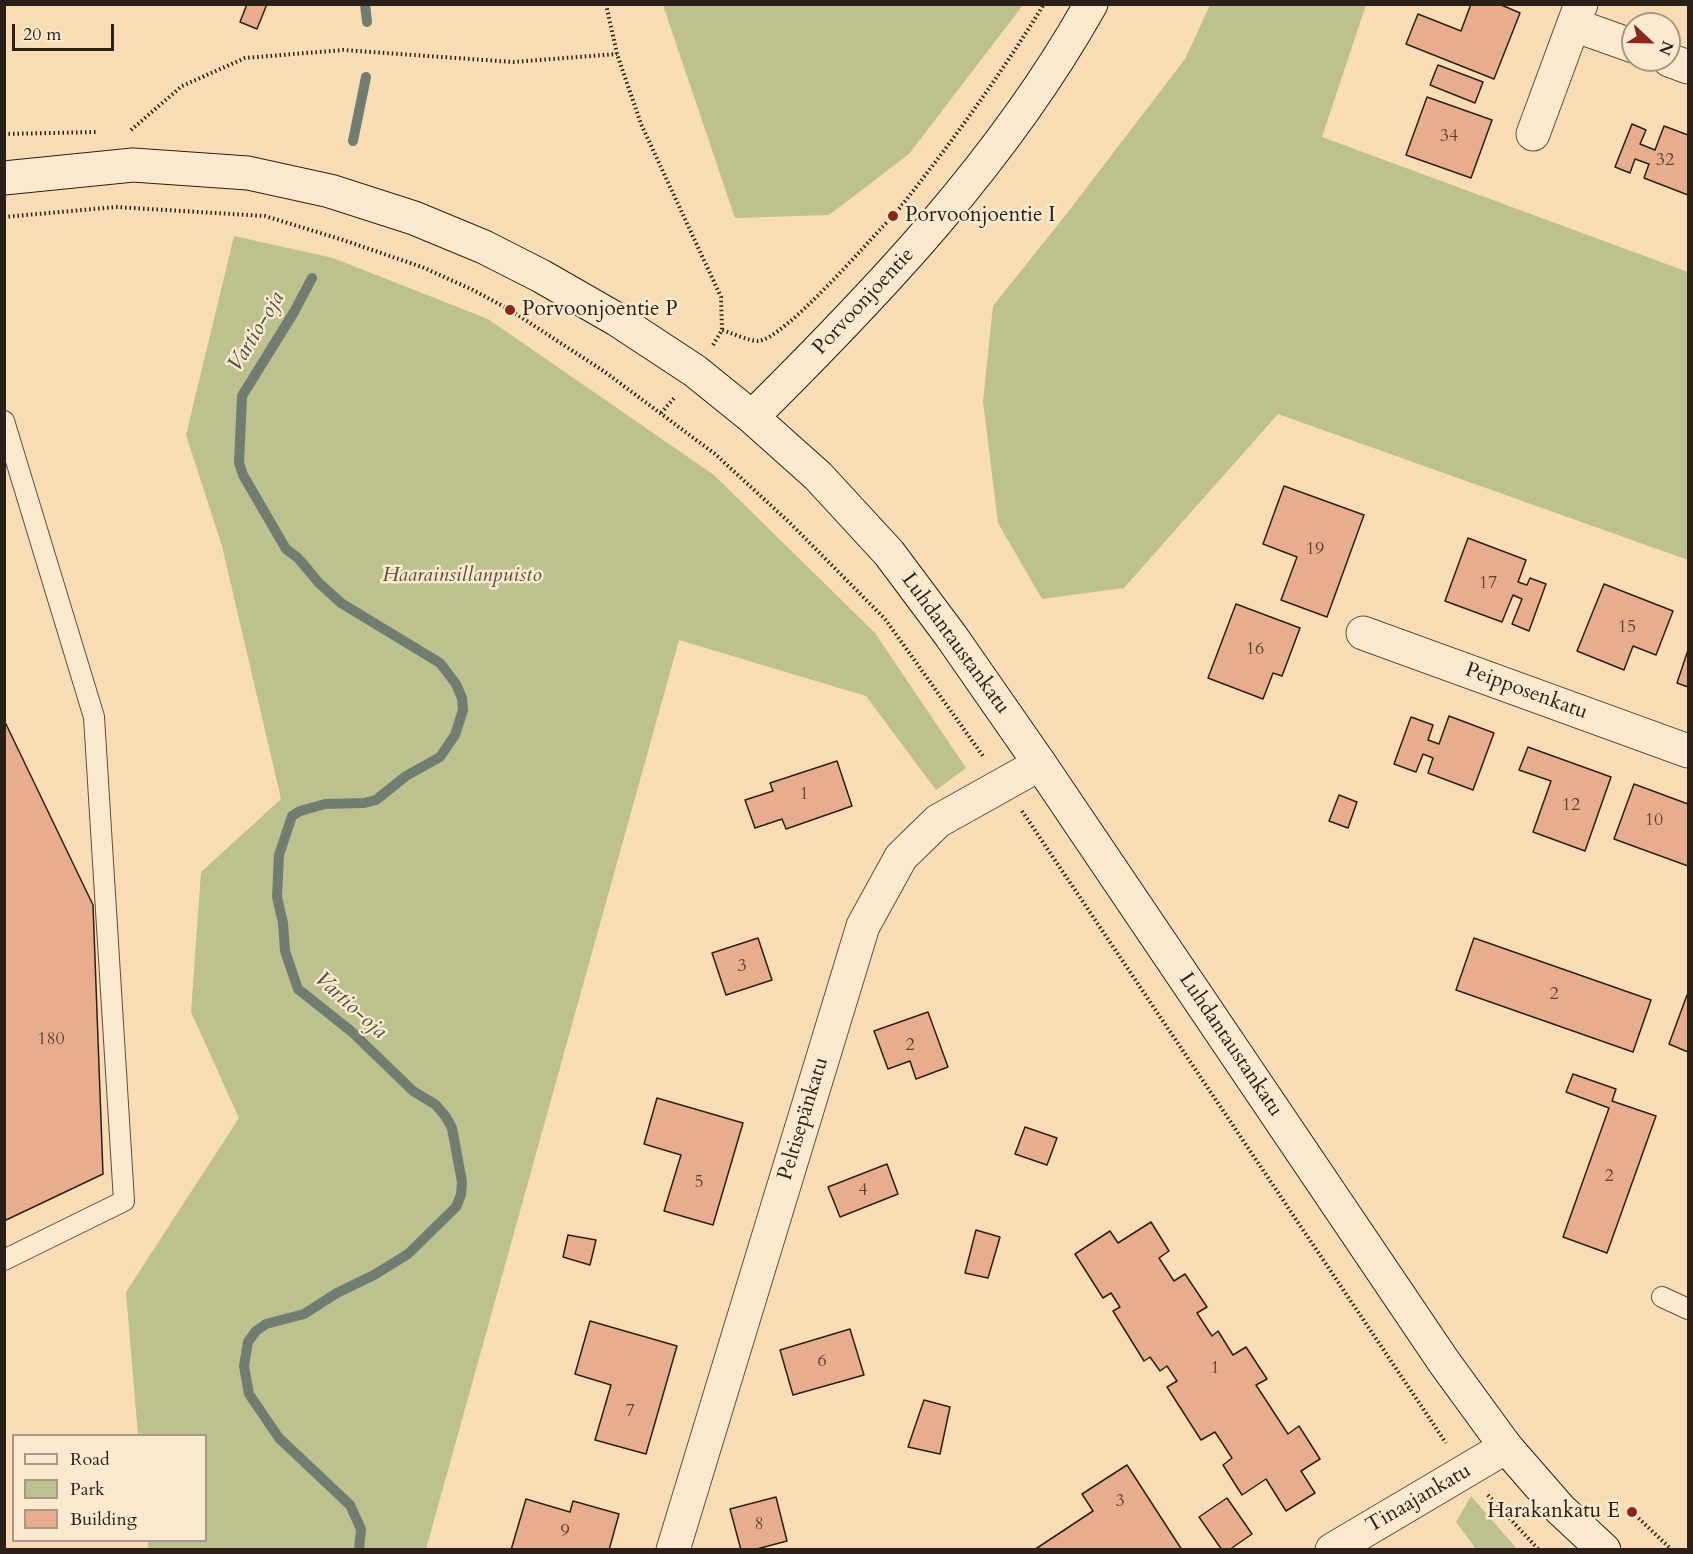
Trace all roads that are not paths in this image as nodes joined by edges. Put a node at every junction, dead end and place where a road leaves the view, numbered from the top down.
1 (1091, 4) edge
2 (1577, 15) edge
3 (1621, 39) edge
4 (1533, 134) dead end
5 (4, 178) edge
6 (752, 417) junction
7 (4, 421) edge
8 (1363, 633) dead end
9 (1689, 752) edge
10 (1040, 764) junction
11 (4, 1260) edge
12 (1662, 1297) dead end
13 (1689, 1309) edge
14 (1506, 1447) junction
15 (673, 1550) edge
16 (1332, 1550) edge
17 (1604, 1550) edge

1 - 6 street, Porvoonjoentie
2 - 3 street
2 - 4 street
5 - 6 street, Luhdantaustankatu
6 - 10 street, Luhdantaustankatu
7 - 11 lane
8 - 9 street, Peipposenkatu
10 - 14 street, Luhdantaustankatu
10 - 15 street, Peltisepänkatu
12 - 13 lane
14 - 16 street, Tinaajankatu
14 - 17 street, Luhdantaustankatu

